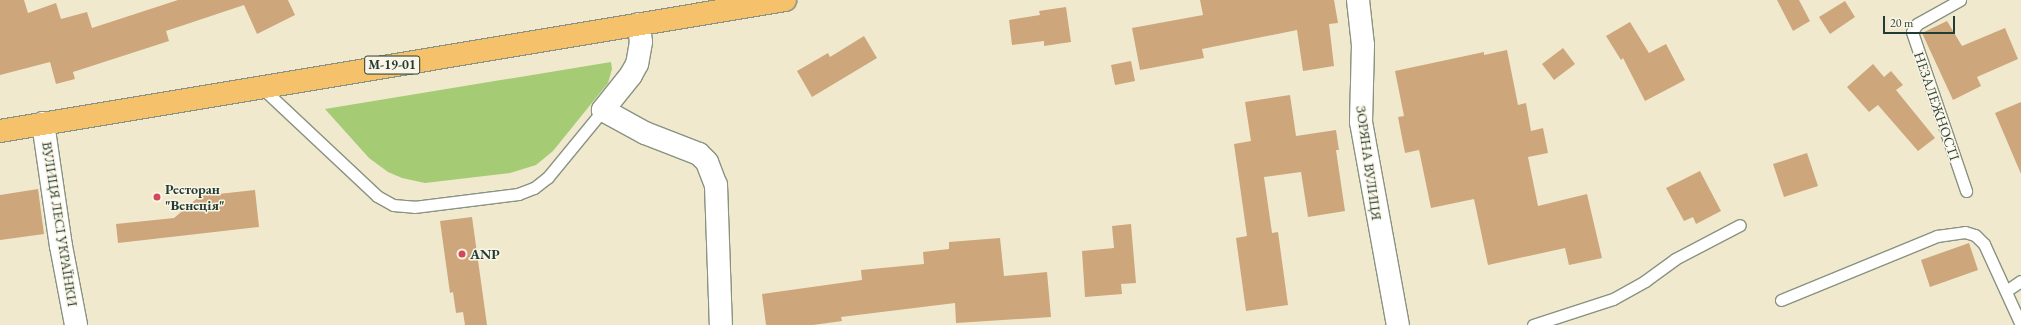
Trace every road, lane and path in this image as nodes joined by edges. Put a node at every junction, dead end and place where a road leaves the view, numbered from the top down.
1 (785, 0) edge
2 (1358, 0) edge
3 (1960, 0) edge
4 (703, 7) edge
5 (639, 24) junction
6 (261, 87) junction
7 (603, 110) junction
8 (43, 124) junction
9 (0, 131) edge
10 (1966, 190) dead end
11 (1740, 225) dead end
12 (2021, 281) edge
13 (2006, 291) junction
14 (1780, 300) dead end
15 (76, 325) edge
16 (721, 325) edge
17 (1398, 325) edge
18 (1533, 325) edge
19 (2021, 325) edge

1 - 4 main road, М-19-01
2 - 17 street, ЗОРЯНА ВУЛИЦЯ
3 - 10 lane, НЕЗАЛЕЖНОСТІ
4 - 5 main road, М-19-01
5 - 6 main road, М-19-01
5 - 7 street
6 - 7 lane
6 - 8 main road, М-19-01
7 - 16 street
8 - 9 main road, М-19-01
8 - 15 street, ВУЛИЦЯ ЛЕСІ УКРАЇНКИ
11 - 18 lane
12 - 13 lane
13 - 14 lane
13 - 19 lane

